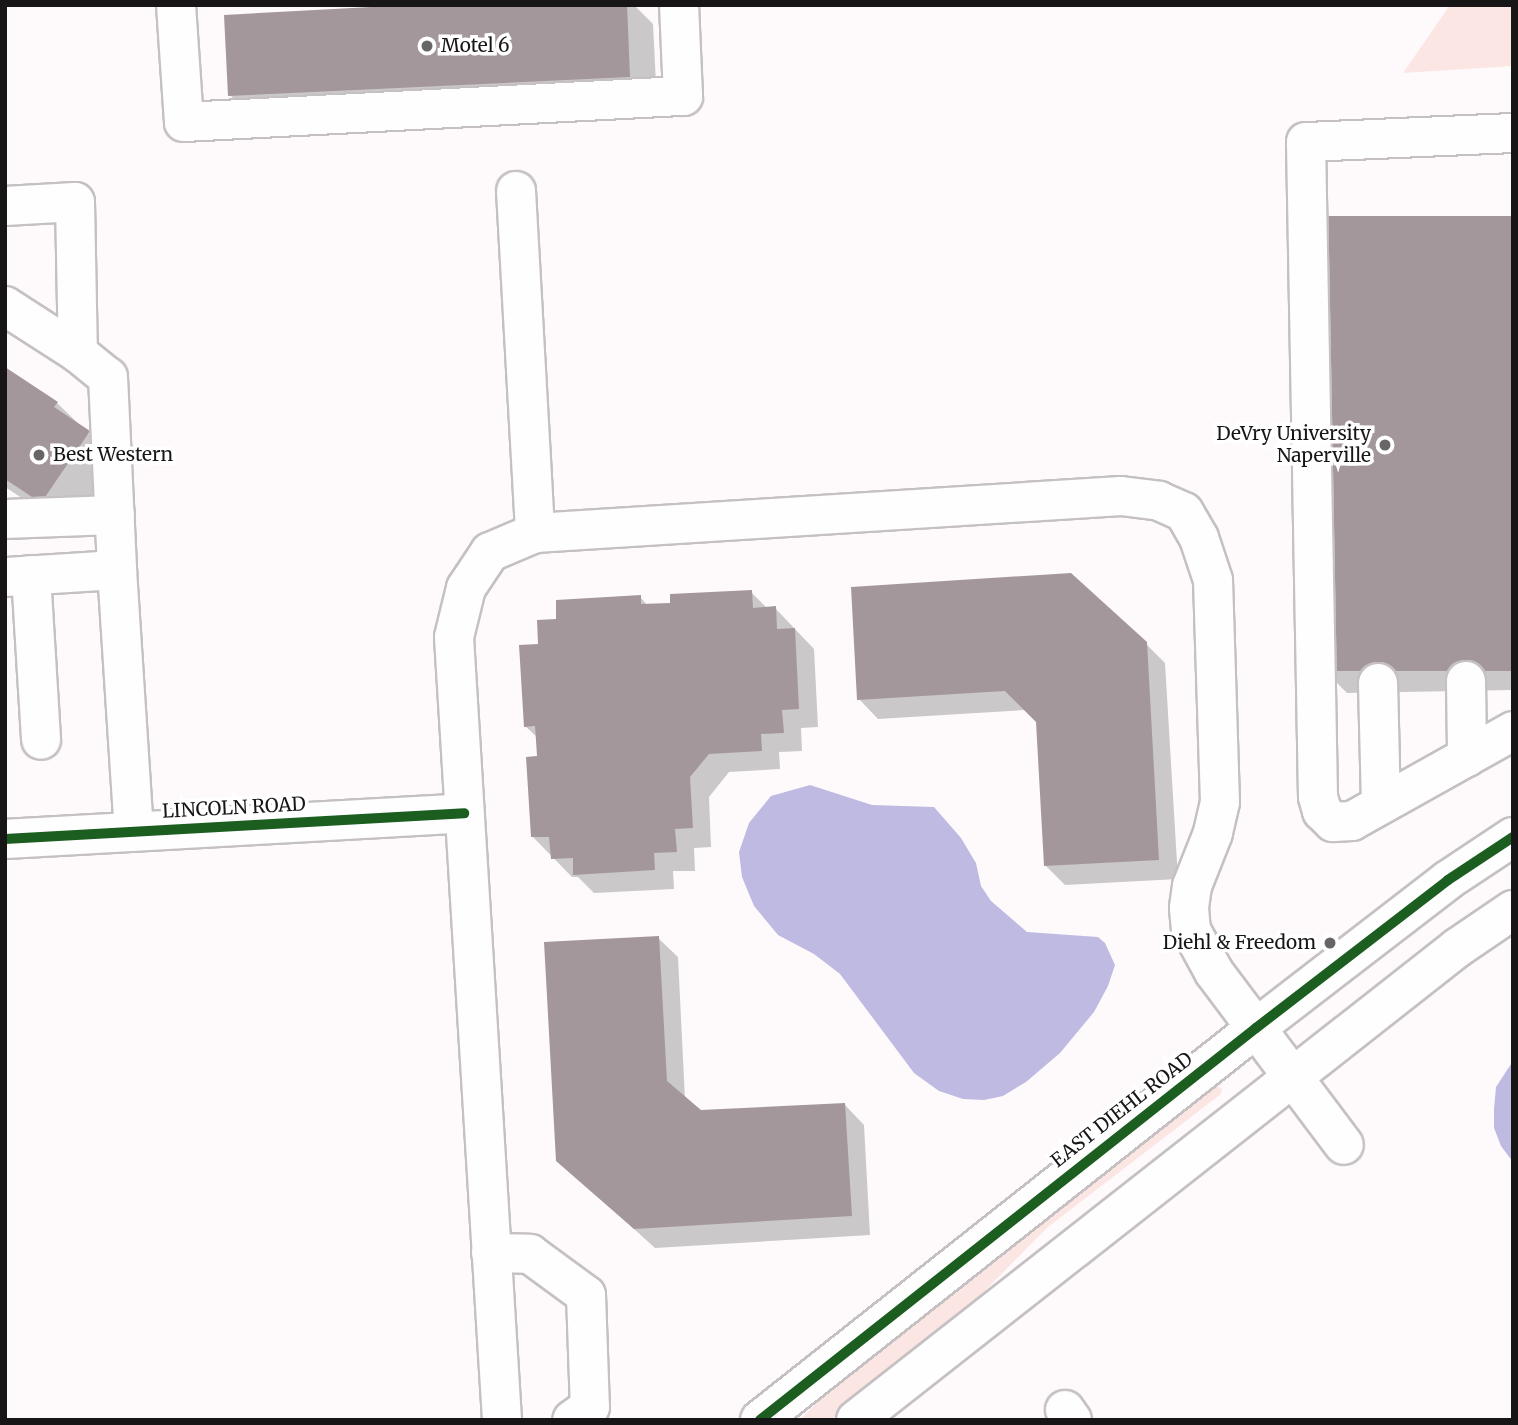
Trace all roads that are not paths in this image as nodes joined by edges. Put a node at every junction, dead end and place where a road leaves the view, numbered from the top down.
1 (176, 5) edge
2 (679, 5) edge
3 (1513, 133) edge
4 (516, 191) dead end
5 (5, 206) edge
6 (5, 306) edge
7 (78, 353) junction
8 (115, 515) junction
9 (5, 519) edge
10 (535, 533) junction
11 (117, 570) junction
12 (18, 576) edge
13 (1466, 681) dead end
14 (1378, 683) dead end
15 (1513, 731) edge
16 (40, 740) dead end
17 (1467, 757) junction
18 (1381, 804) junction
19 (464, 813) junction
20 (134, 831) junction
21 (1513, 836) edge
22 (5, 839) edge
23 (1513, 910) edge
24 (1256, 1028) junction
25 (1292, 1077) junction
26 (1344, 1145) dead end
27 (491, 1253) junction
28 (502, 1420) edge
29 (572, 1420) edge
30 (760, 1420) edge
31 (856, 1420) edge

1 - 2 street
3 - 18 street
4 - 10 street
5 - 7 street
6 - 7 street
7 - 8 street
8 - 9 street
8 - 11 street
10 - 19 street
10 - 24 street
11 - 12 street
11 - 20 street
12 - 16 street
13 - 17 street
14 - 18 street
15 - 17 street
17 - 18 street
19 - 20 street, LINCOLN ROAD
19 - 27 street
20 - 22 street, LINCOLN ROAD
21 - 24 street, EAST DIEHL ROAD
23 - 25 street
24 - 25 street
24 - 30 street, EAST DIEHL ROAD
25 - 26 street
25 - 31 street
27 - 28 street
27 - 29 street

